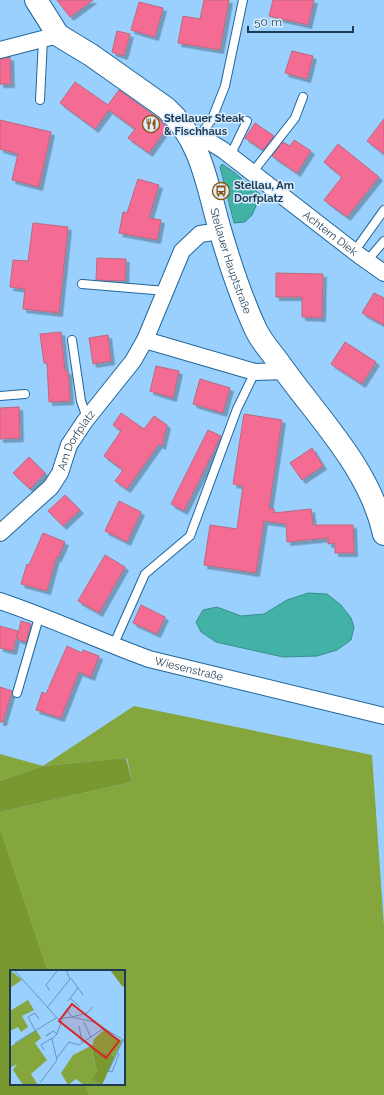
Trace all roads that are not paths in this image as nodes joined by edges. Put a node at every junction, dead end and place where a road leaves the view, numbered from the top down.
1 (36, 0) edge
2 (243, 0) edge
3 (51, 37) junction
4 (0, 50) edge
5 (303, 97) dead end
6 (40, 100) dead end
7 (247, 121) dead end
8 (194, 142) junction
9 (230, 156) junction
10 (252, 173) junction
11 (384, 210) edge
12 (220, 231) junction
13 (384, 241) edge
14 (361, 257) junction
15 (384, 273) edge
16 (82, 284) dead end
17 (166, 291) junction
18 (72, 340) dead end
19 (145, 340) junction
20 (285, 371) junction
21 (256, 372) junction
22 (25, 394) dead end
23 (0, 396) edge
24 (88, 418) junction
25 (383, 525) edge
26 (0, 534) edge
27 (0, 601) edge
28 (40, 614) junction
29 (113, 646) junction
30 (17, 693) dead end
31 (384, 716) edge

1 - 3 street, Stellauer Hauptstraße
2 - 8 lane
3 - 4 street
3 - 6 lane
3 - 8 street, Stellauer Hauptstraße
5 - 10 lane
7 - 9 lane
8 - 9 street, Achtern Diek
8 - 12 street, Stellauer Hauptstraße
9 - 10 street, Achtern Diek
10 - 14 street, Achtern Diek
11 - 14 lane
12 - 17 street, Am Dorfplatz
12 - 20 street, Stellauer Hauptstraße
13 - 14 lane, Achtern Diek
14 - 15 street, Achtern Diek
16 - 17 lane
17 - 19 street, Am Dorfplatz
18 - 24 lane
19 - 21 street
19 - 24 street, Am Dorfplatz
20 - 21 street
20 - 25 street, Stellauer Hauptstraße
21 - 29 lane
22 - 23 lane
24 - 26 street, Am Dorfplatz
27 - 28 street, Wiesenstraße
28 - 29 street, Wiesenstraße
28 - 30 lane
29 - 31 street, Wiesenstraße

